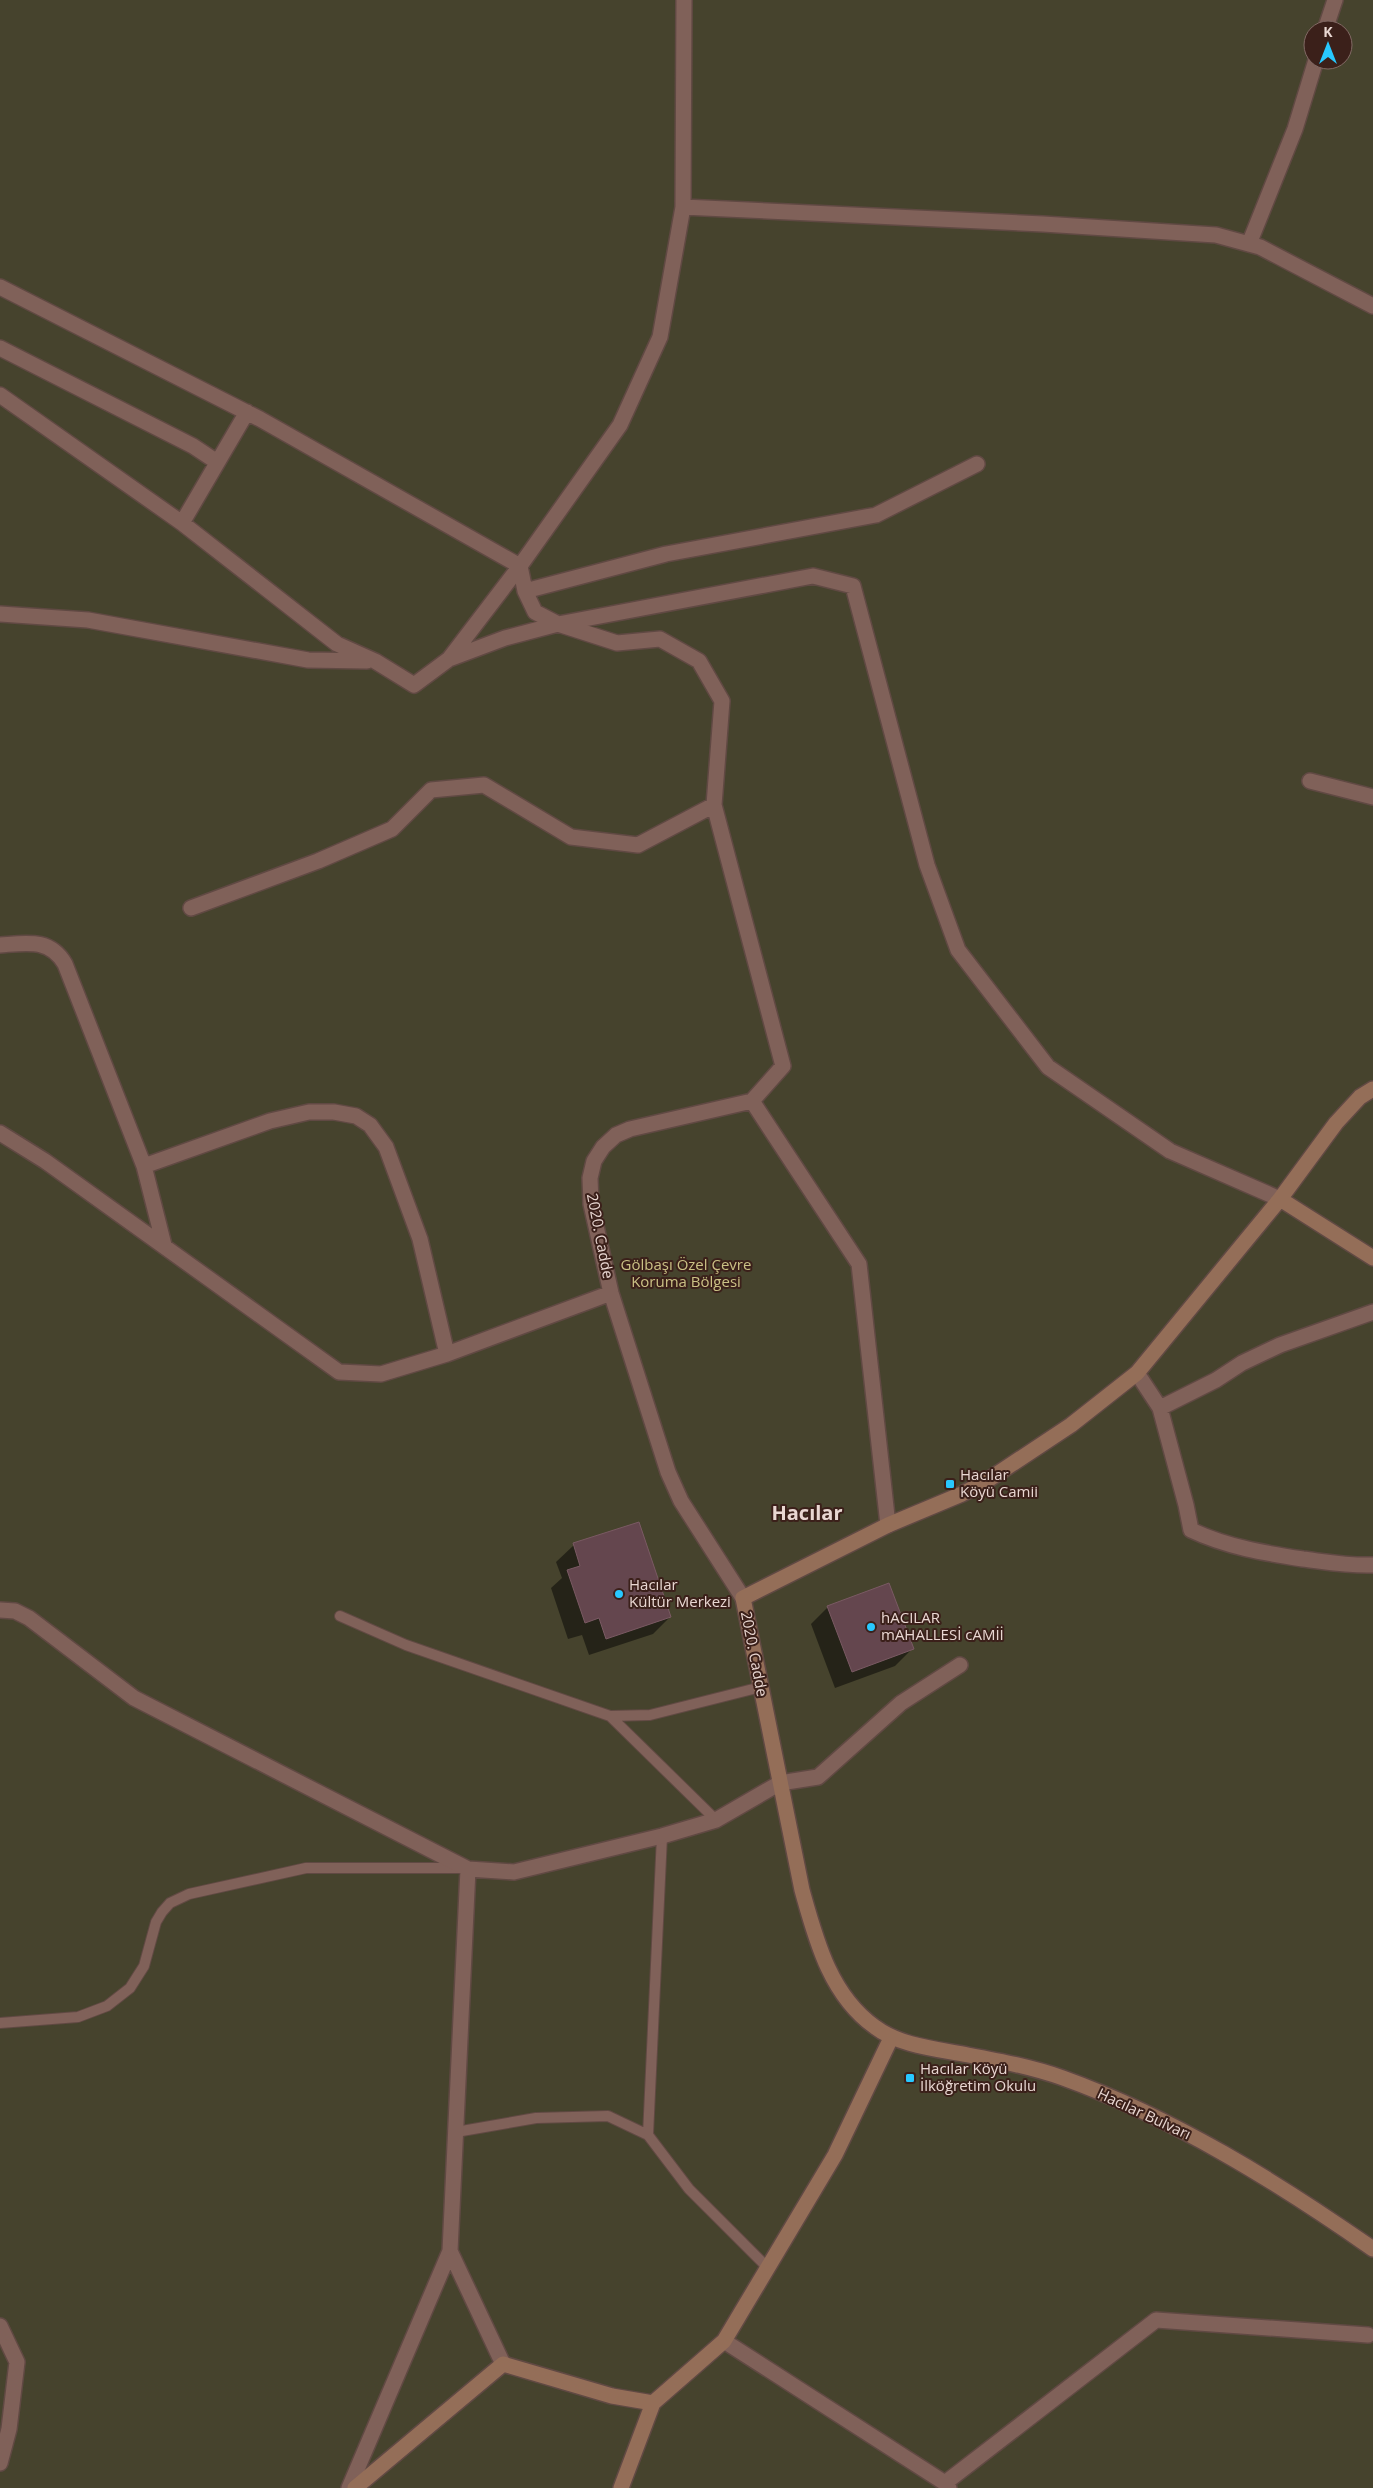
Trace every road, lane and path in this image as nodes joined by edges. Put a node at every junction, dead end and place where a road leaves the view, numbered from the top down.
1 (684, 0) edge
2 (1335, 0) edge
3 (1329, 20) edge
4 (1313, 70) edge
5 (683, 207) junction
6 (1249, 244) junction
7 (0, 287) edge
8 (1373, 306) edge
9 (0, 348) edge
10 (0, 395) edge
11 (247, 412) junction
12 (217, 462) junction
13 (977, 464) dead end
14 (182, 523) junction
15 (520, 566) junction
16 (525, 591) junction
17 (0, 614) edge
18 (558, 624) junction
19 (449, 659) junction
20 (375, 661) junction
21 (1310, 781) dead end
22 (1373, 797) edge
23 (714, 805) junction
24 (191, 908) dead end
25 (0, 945) edge
26 (1373, 1089) edge
27 (752, 1101) junction
28 (0, 1133) edge
29 (144, 1166) junction
30 (1280, 1199) junction
31 (164, 1245) junction
32 (1371, 1253) edge
33 (611, 1293) junction
34 (1373, 1312) edge
35 (447, 1354) junction
36 (1137, 1373) junction
37 (1160, 1408) junction
38 (888, 1525) junction
39 (1373, 1564) edge
40 (743, 1598) junction
41 (0, 1610) edge
42 (340, 1616) dead end
43 (960, 1665) dead end
44 (761, 1687) junction
45 (610, 1716) junction
46 (780, 1783) junction
47 (716, 1820) junction
48 (662, 1836) junction
49 (468, 1868) junction
50 (0, 2023) edge
51 (891, 2038) junction
52 (456, 2132) junction
53 (648, 2135) junction
54 (1373, 2249) edge
55 (450, 2251) junction
56 (768, 2268) junction
57 (0, 2326) edge
58 (1368, 2335) dead end
59 (724, 2341) junction
60 (503, 2364) junction
61 (654, 2403) junction
62 (0, 2463) edge
63 (947, 2486) edge
64 (349, 2488) edge
65 (355, 2488) edge
66 (621, 2488) edge

1 - 5 street
2 - 3 street
4 - 6 street
5 - 6 street
5 - 15 street
6 - 8 street
7 - 11 street
9 - 12 street
10 - 14 street
11 - 12 street
11 - 15 street
12 - 14 street
13 - 16 street
14 - 20 street
15 - 16 street
15 - 19 street
16 - 18 street
17 - 20 street
18 - 19 street
18 - 23 street
18 - 30 street
19 - 20 street
21 - 22 street
23 - 24 street
23 - 27 street
25 - 29 street
26 - 30 street
27 - 33 street, 2020. Cadde
27 - 38 street
28 - 31 street
29 - 31 street
29 - 35 street
30 - 32 street
30 - 36 street
31 - 35 street
33 - 35 street
33 - 40 street, 2020. Cadde
34 - 37 street
36 - 37 street
36 - 38 street
37 - 39 street
38 - 40 street
40 - 44 street, 2020. Cadde
41 - 49 street
42 - 45 lane
43 - 46 street
44 - 45 lane
44 - 46 street, 2020. Cadde
45 - 47 lane
46 - 47 street
46 - 51 street, 2020. Cadde
47 - 48 street
48 - 49 street
48 - 53 lane
49 - 50 lane
49 - 52 street
51 - 54 street, Hacılar Bulvarı
51 - 56 street
52 - 53 lane
52 - 55 street
53 - 56 lane
55 - 60 street
55 - 64 street
56 - 59 street
57 - 62 street
58 - 63 street
59 - 61 street
59 - 63 street
60 - 61 street
60 - 65 street
61 - 66 street

